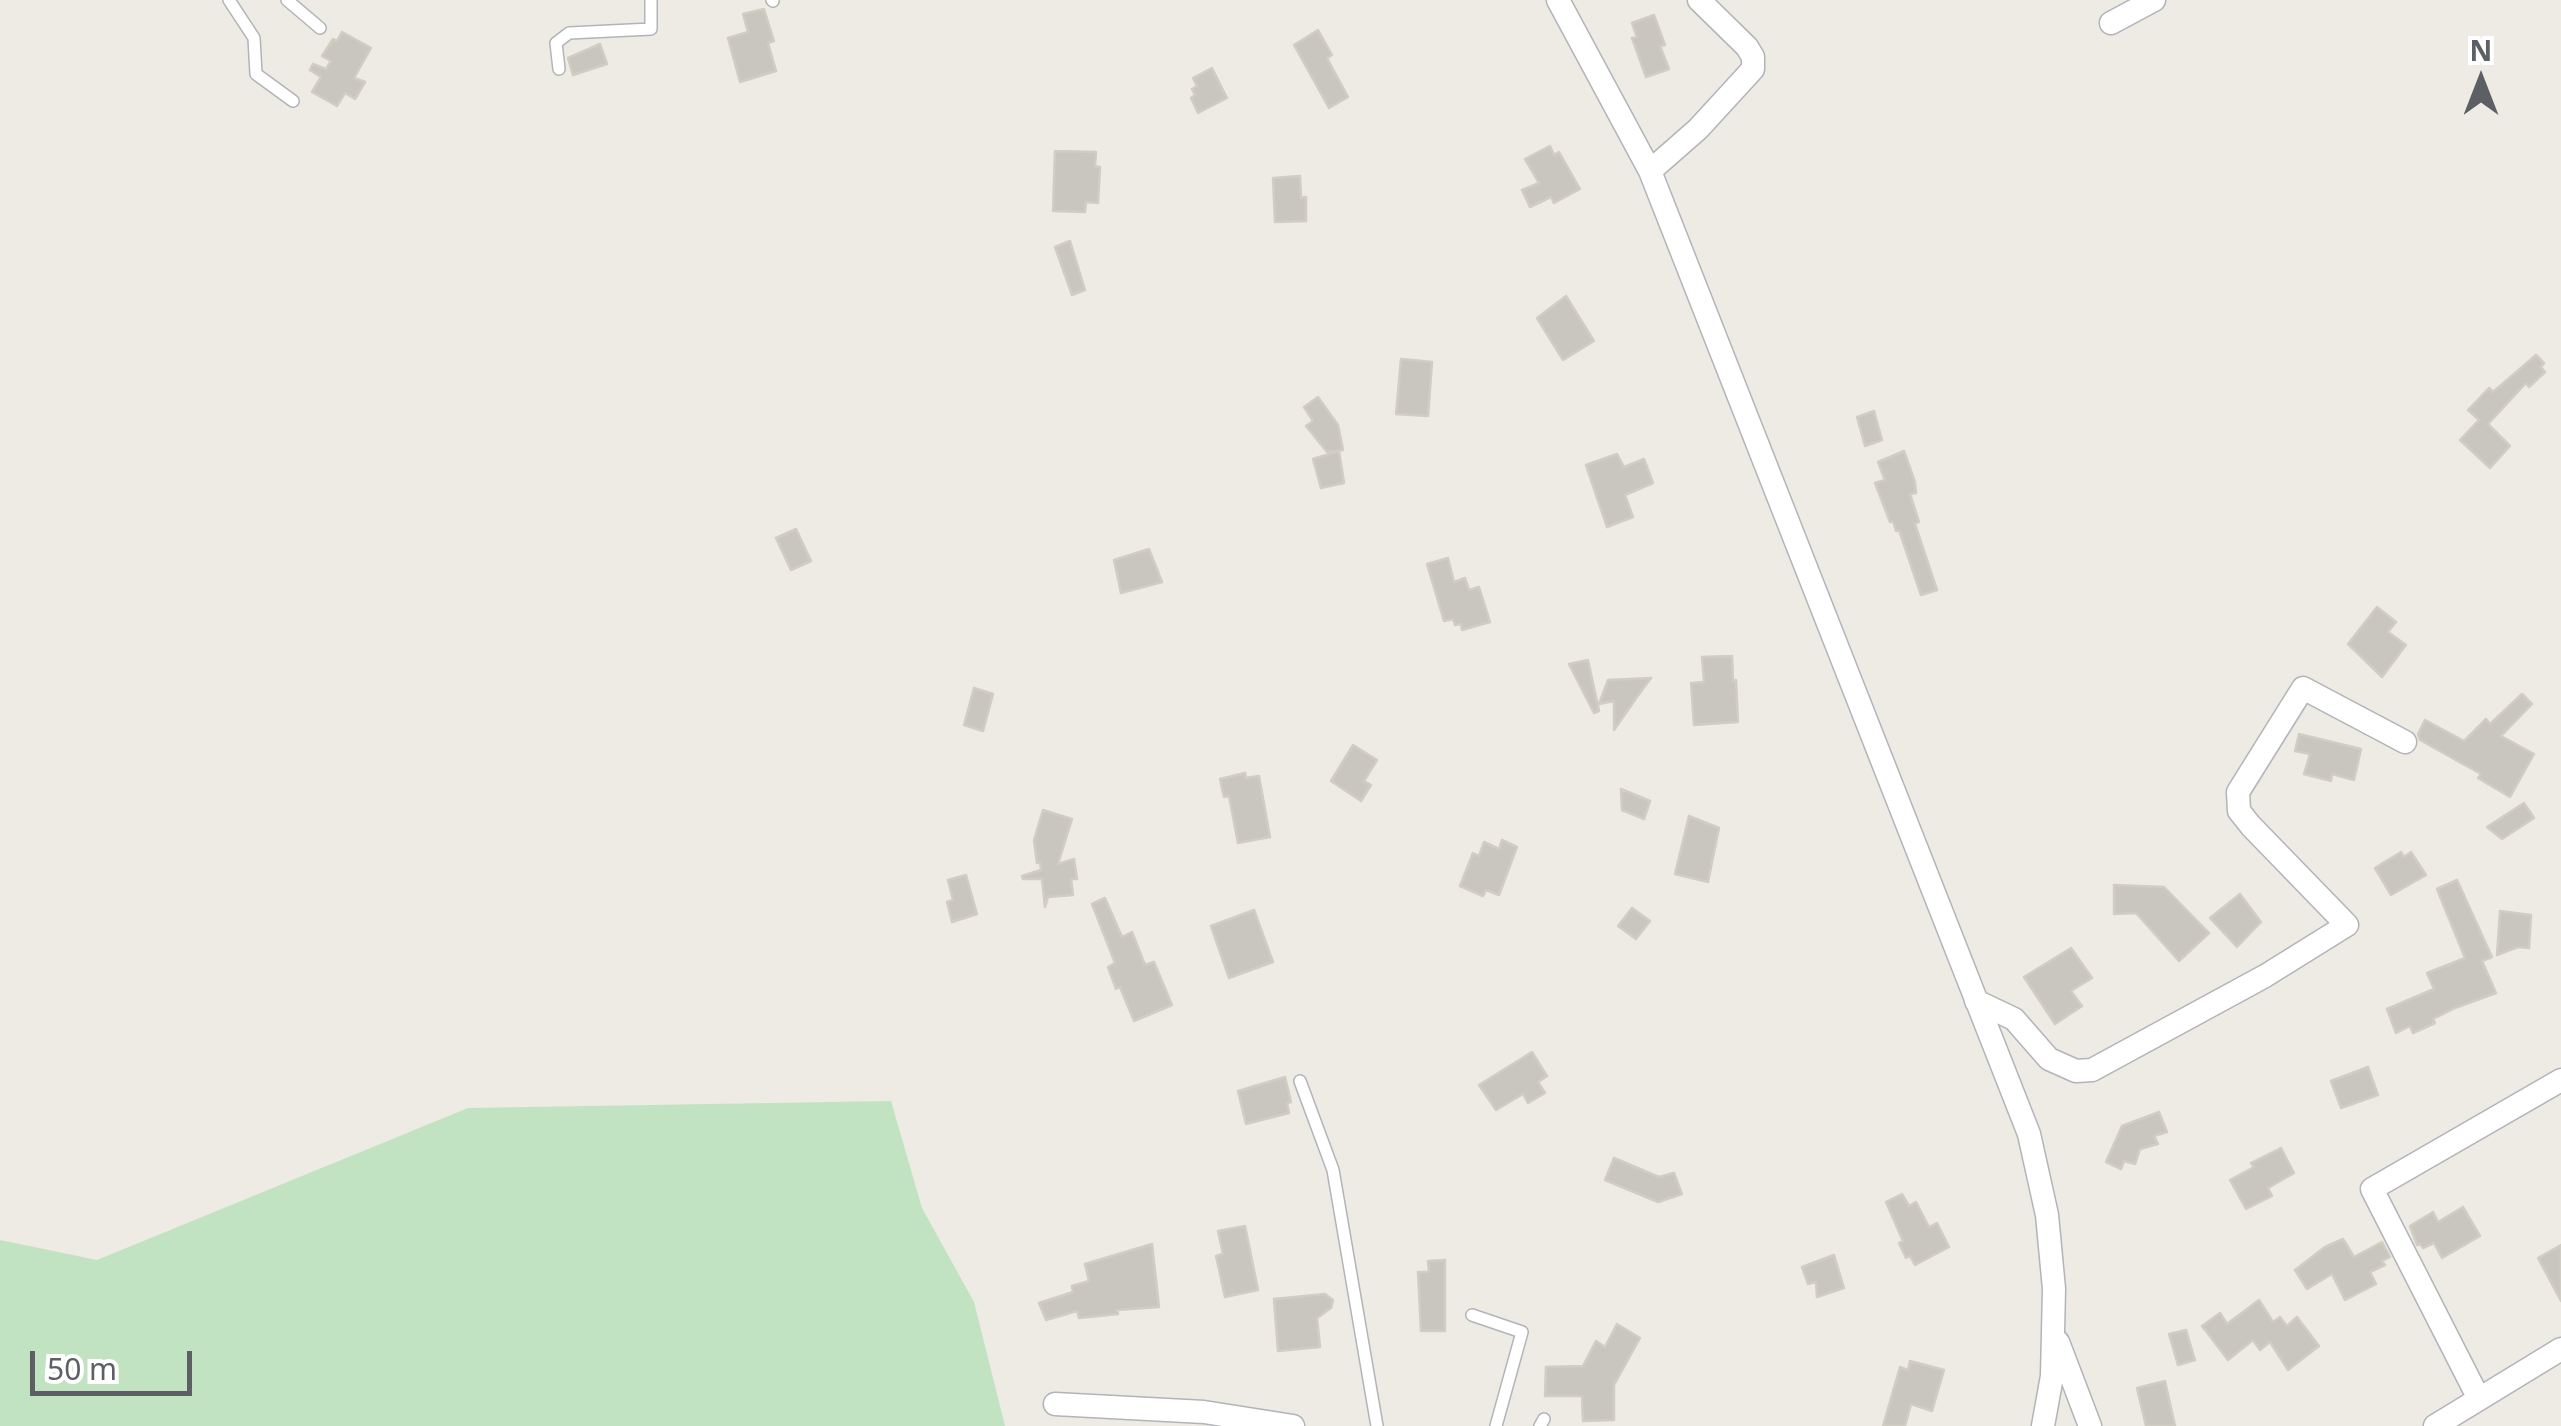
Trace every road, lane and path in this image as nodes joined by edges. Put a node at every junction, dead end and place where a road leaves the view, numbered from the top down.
1 (229, 0) edge
2 (287, 0) edge
3 (650, 0) edge
4 (1558, 0) edge
5 (1699, 0) edge
6 (2154, 0) edge
7 (2111, 23) dead end
8 (320, 28) dead end
9 (559, 68) dead end
10 (293, 101) dead end
11 (1650, 171) junction
12 (2405, 742) dead end
13 (1976, 1001) junction
14 (2561, 1080) edge
15 (1300, 1081) dead end
16 (1472, 1315) dead end
17 (2054, 1334) junction
18 (2561, 1349) edge
19 (2478, 1397) junction
20 (1055, 1404) dead end
21 (1204, 1419) edge
22 (1292, 1426) edge
23 (1377, 1426) edge
24 (1496, 1426) edge
25 (2043, 1426) edge
26 (2090, 1426) edge
27 (2435, 1426) edge

1 - 10 lane
2 - 8 lane
3 - 9 lane
4 - 11 street
5 - 11 street
6 - 7 street
11 - 13 street
12 - 13 street
13 - 17 street
14 - 19 street
15 - 23 lane
16 - 24 lane
17 - 25 street
17 - 26 street
18 - 19 street
19 - 27 street
20 - 21 street
21 - 22 street

